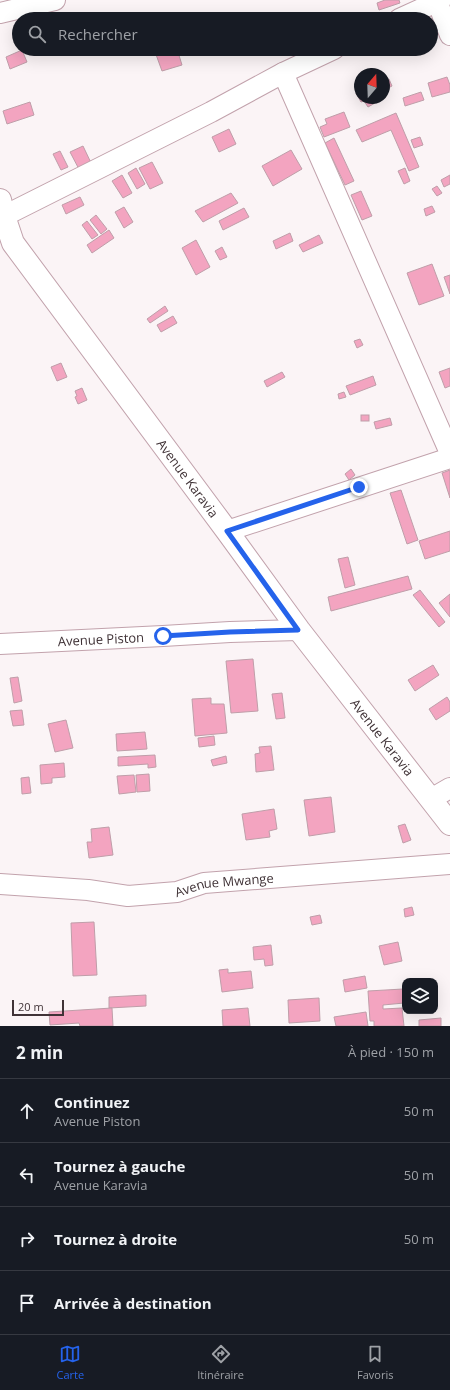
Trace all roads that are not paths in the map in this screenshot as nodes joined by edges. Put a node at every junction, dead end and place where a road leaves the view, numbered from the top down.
1 (55, 0) edge
2 (439, 1) edge
3 (415, 12) edge
4 (0, 13) edge
5 (450, 35) edge
6 (319, 56) edge
7 (283, 73) junction
8 (2, 208) edge
9 (450, 453) edge
10 (450, 458) edge
11 (227, 531) junction
12 (298, 630) junction
13 (0, 644) edge
14 (450, 788) edge
15 (431, 799) junction
16 (450, 824) edge
17 (450, 864) edge
18 (0, 884) edge

1 - 4 street
2 - 3 street
2 - 5 street
6 - 7 street
7 - 8 street
7 - 9 street
8 - 11 street, Avenue Karavia
10 - 11 street
11 - 12 street, Avenue Karavia
12 - 13 street, Avenue Piston
12 - 15 street, Avenue Karavia
14 - 15 street
15 - 16 street, Avenue Karavia
17 - 18 street, Avenue Mwange

